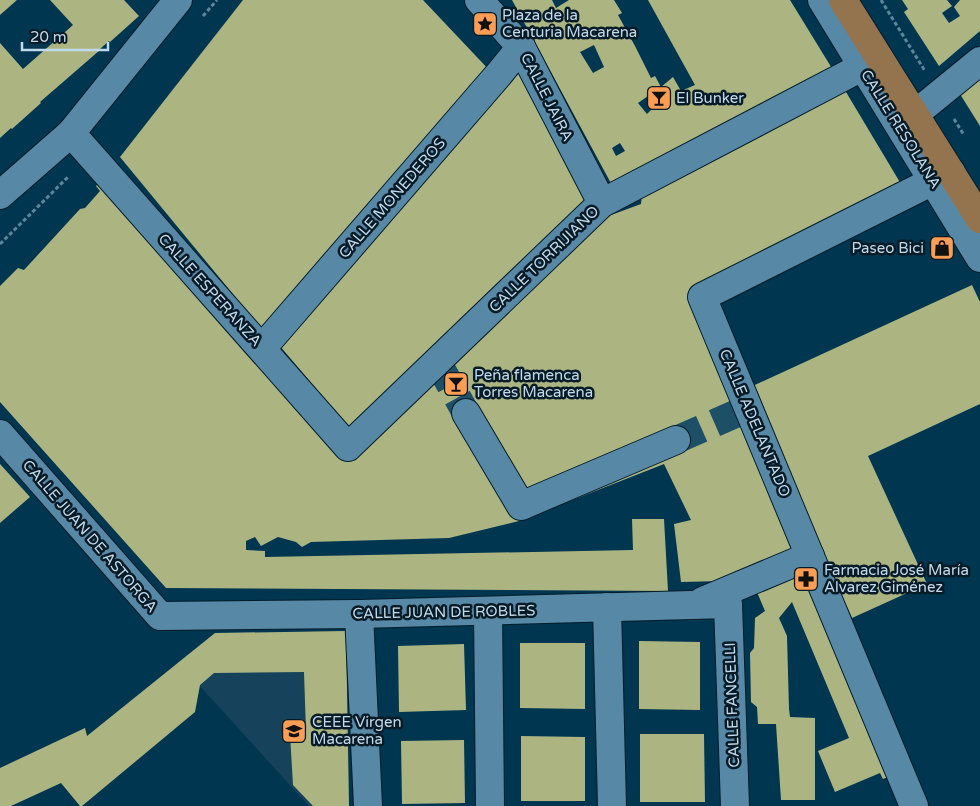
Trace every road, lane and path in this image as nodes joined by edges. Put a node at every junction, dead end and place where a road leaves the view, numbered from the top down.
1 (178, 0) edge
2 (479, 0) edge
3 (822, 0) edge
4 (843, 0) edge
5 (881, 0) edge
6 (521, 46) junction
7 (980, 62) edge
8 (871, 63) junction
9 (926, 73) dead end
10 (915, 114) junction
11 (71, 133) junction
12 (70, 175) dead end
13 (942, 176) junction
14 (0, 195) edge
15 (602, 203) junction
16 (980, 219) edge
17 (0, 244) edge
18 (980, 258) edge
19 (260, 346) junction
20 (466, 412) tunnel mouth
21 (0, 434) edge
22 (676, 440) tunnel mouth
23 (348, 448) joint
24 (810, 556) junction
25 (728, 604) joint
26 (694, 605) junction
27 (607, 608) junction
28 (488, 611) junction
29 (359, 614) junction
30 (160, 616) joint
31 (368, 806) edge
32 (490, 806) edge
33 (612, 806) edge
34 (735, 806) edge
35 (914, 806) edge

1 - 11 street
2 - 6 street, CALLE JAIRA
3 - 8 street, CALLE RESOLANA
4 - 8 main road, CALLE RESOLANA
5 - 9 path
6 - 15 street, CALLE JAIRA
6 - 19 street, CALLE MONEDEROS
7 - 10 street
8 - 10 main road, CALLE RESOLANA
8 - 13 street, CALLE RESOLANA
8 - 15 street, CALLE TORRIJIANO
10 - 13 main road, CALLE RESOLANA
11 - 14 street
11 - 19 street, CALLE ESPERANZA
12 - 17 path
13 - 16 main road, CALLE RESOLANA
13 - 18 street, CALLE RESOLANA
13 - 24 street, CALLE ADELANTADO
15 - 23 street, CALLE TORRIJIANO
19 - 23 street, CALLE ESPERANZA
20 - 22 street
21 - 30 street, CALLE JUAN DE ASTORGA
24 - 26 street
24 - 35 street, CALLE ADELANTADO
25 - 26 street, CALLE JUAN DE ROBLES
25 - 34 street, CALLE FANCELLI
26 - 27 street, CALLE JUAN DE ROBLES
27 - 28 street, CALLE JUAN DE ROBLES
27 - 33 street
28 - 29 street, CALLE JUAN DE ROBLES
28 - 32 street
29 - 30 street, CALLE JUAN DE ROBLES
29 - 31 street

